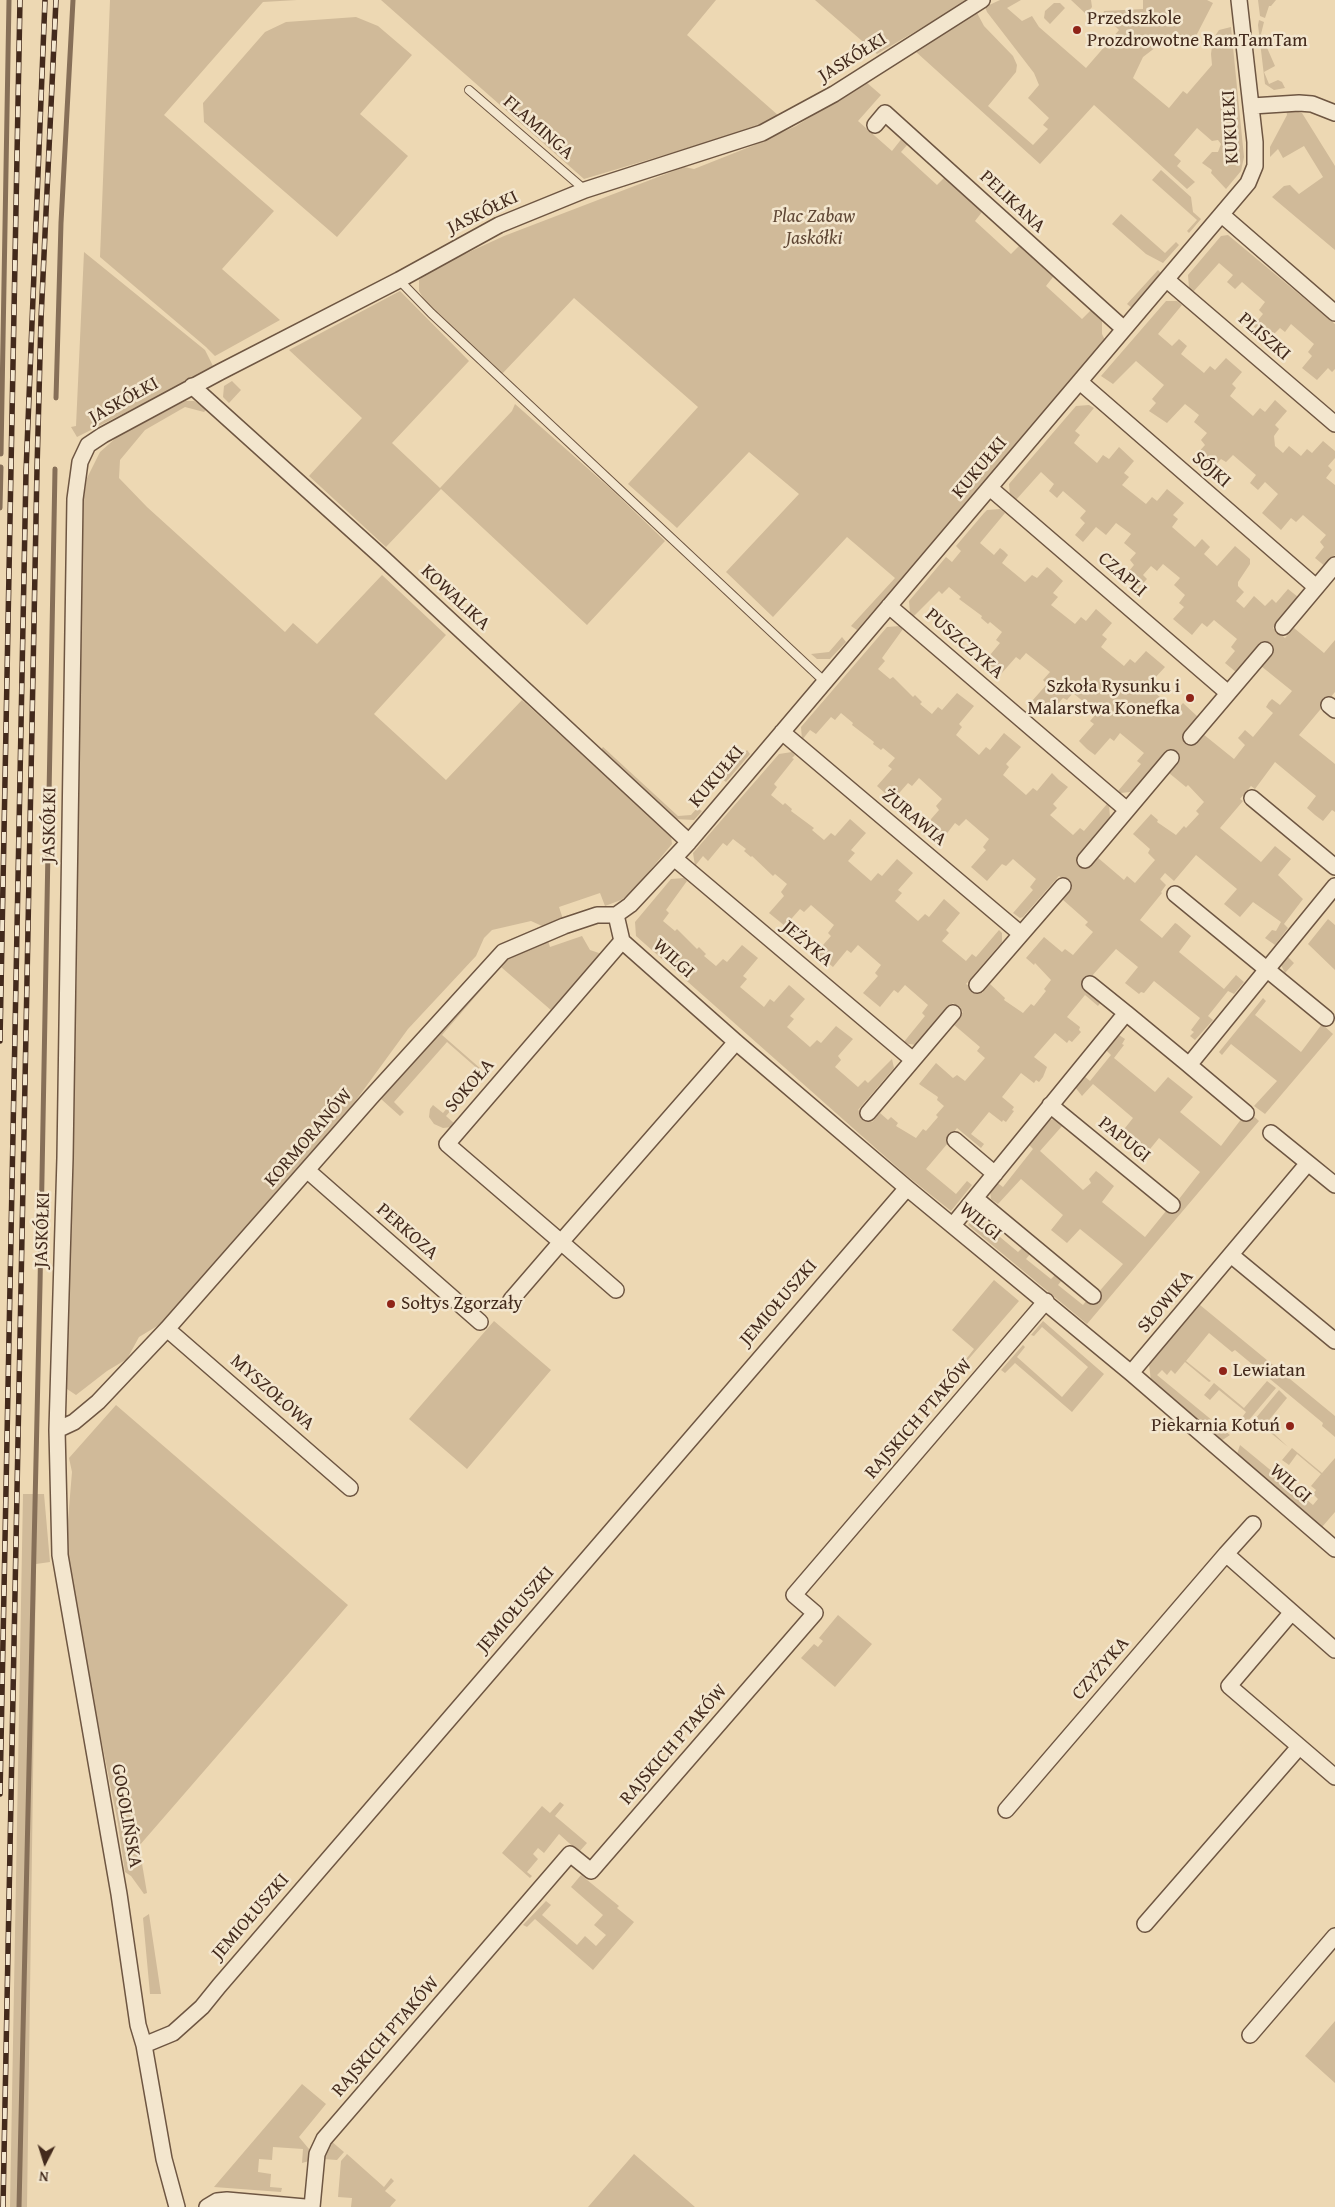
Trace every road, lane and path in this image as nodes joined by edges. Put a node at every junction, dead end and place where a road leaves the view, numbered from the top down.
1 (982, 0) edge
2 (1239, 0) edge
3 (469, 90) dead end
4 (1252, 106) junction
5 (1335, 113) edge
6 (875, 125) dead end
7 (585, 190) junction
8 (1222, 215) junction
9 (399, 280) junction
10 (1167, 280) junction
11 (1335, 313) edge
12 (1124, 329) junction
13 (1080, 382) junction
14 (192, 386) junction
15 (1335, 424) edge
16 (990, 488) junction
17 (1335, 565) edge
18 (1316, 587) junction
19 (889, 606) junction
20 (1283, 627) dead end
21 (1265, 650) dead end
22 (825, 682) junction
23 (1228, 693) junction
24 (782, 732) junction
25 (1191, 737) dead end
26 (1171, 758) dead end
27 (1252, 798) dead end
28 (1127, 810) junction
29 (689, 842) junction
30 (674, 858) junction
31 (1085, 860) dead end
32 (1335, 867) edge
33 (1063, 886) dead end
34 (1335, 886) edge
35 (1175, 894) dead end
36 (616, 915) junction
37 (1021, 934) junction
38 (622, 941) junction
39 (1266, 970) junction
40 (1090, 984) dead end
41 (977, 985) dead end
42 (953, 1013) dead end
43 (1126, 1013) junction
44 (1326, 1018) dead end
45 (736, 1042) junction
46 (913, 1060) junction
47 (1189, 1065) junction
48 (1050, 1105) junction
49 (868, 1113) dead end
50 (1246, 1113) dead end
51 (1271, 1133) dead end
52 (954, 1140) dead end
53 (1308, 1163) junction
54 (308, 1171) junction
55 (995, 1174) junction
56 (1335, 1185) edge
57 (907, 1188) junction
58 (975, 1198) junction
59 (1172, 1205) dead end
60 (953, 1225) junction
61 (560, 1242) junction
62 (1231, 1255) junction
63 (616, 1290) dead end
64 (1093, 1296) dead end
65 (511, 1300) dead end
66 (1046, 1302) junction
67 (480, 1322) dead end
68 (167, 1329) junction
69 (1335, 1341) edge
70 (1131, 1374) junction
71 (57, 1430) junction
72 (350, 1488) dead end
73 (1253, 1524) dead end
74 (1335, 1549) edge
75 (1226, 1554) junction
76 (1292, 1612) junction
77 (1335, 1650) edge
78 (1299, 1747) junction
79 (1335, 1777) edge
80 (1006, 1810) dead end
81 (1145, 1924) dead end
82 (1335, 1936) edge
83 (1250, 2035) dead end
84 (144, 2045) junction
85 (177, 2207) edge
86 (207, 2207) edge
87 (305, 2207) edge
88 (312, 2207) edge

1 - 7 street, JASKÓŁKI
2 - 4 street, KUKUŁKI
3 - 7 lane, FLAMINGA
4 - 5 street
4 - 8 street, KUKUŁKI
6 - 12 street, PELIKANA
7 - 9 street, JASKÓŁKI
8 - 10 street, KUKUŁKI
8 - 11 street
9 - 14 street, JASKÓŁKI
9 - 22 lane
10 - 12 street, KUKUŁKI
10 - 15 street, PLISZKI
12 - 13 street, KUKUŁKI
13 - 16 street, KUKUŁKI
13 - 18 street, SÓJKI
14 - 29 street, KOWALIKA
14 - 71 street, JASKÓŁKI
16 - 19 street, KUKUŁKI
16 - 23 street, CZAPLI
17 - 18 street
18 - 20 street
19 - 22 street, KUKUŁKI
19 - 28 street, PUSZCZYKA
21 - 23 street
22 - 24 street, KUKUŁKI
23 - 25 street
24 - 29 street, KUKUŁKI
24 - 37 street, ŻURAWIA
26 - 28 street
27 - 32 street
28 - 31 street
29 - 30 street, KUKUŁKI
30 - 36 street, KUKUŁKI
30 - 46 street, JEŻYKA
33 - 37 street
34 - 39 street
35 - 39 street
36 - 38 street, WILGI
36 - 54 street, KORMORANÓW
37 - 41 street
38 - 45 street, WILGI
38 - 61 street, SOKOŁA
39 - 44 street
39 - 47 street
40 - 43 street
42 - 46 street
43 - 47 street
43 - 48 street
45 - 57 street, WILGI
45 - 61 street
46 - 49 street
47 - 50 street
48 - 55 street
48 - 59 street, PAPUGI
51 - 53 street
52 - 55 street
53 - 56 street
53 - 62 street, SŁOWIKA
54 - 67 street, PERKOZA
54 - 68 street, KORMORANÓW
55 - 58 street
57 - 60 street, WILGI
57 - 84 street, JEMIOŁUSZKI
58 - 60 street
58 - 64 street
60 - 66 street, WILGI
61 - 63 street, SOKOŁA
61 - 65 street
62 - 69 street
62 - 70 street, SŁOWIKA
66 - 70 street, WILGI
66 - 88 street, RAJSKICH PTAKÓW
68 - 71 street, KORMORANÓW
68 - 72 street, MYSZOŁOWA
70 - 74 street, WILGI
71 - 84 street, GOGOLIŃSKA
73 - 75 street, CZYŻYKA
75 - 76 street
75 - 80 street, CZYŻYKA
76 - 77 street
76 - 78 street
78 - 79 street
78 - 81 street
82 - 83 street
84 - 85 street, GOGOLIŃSKA
86 - 87 street

